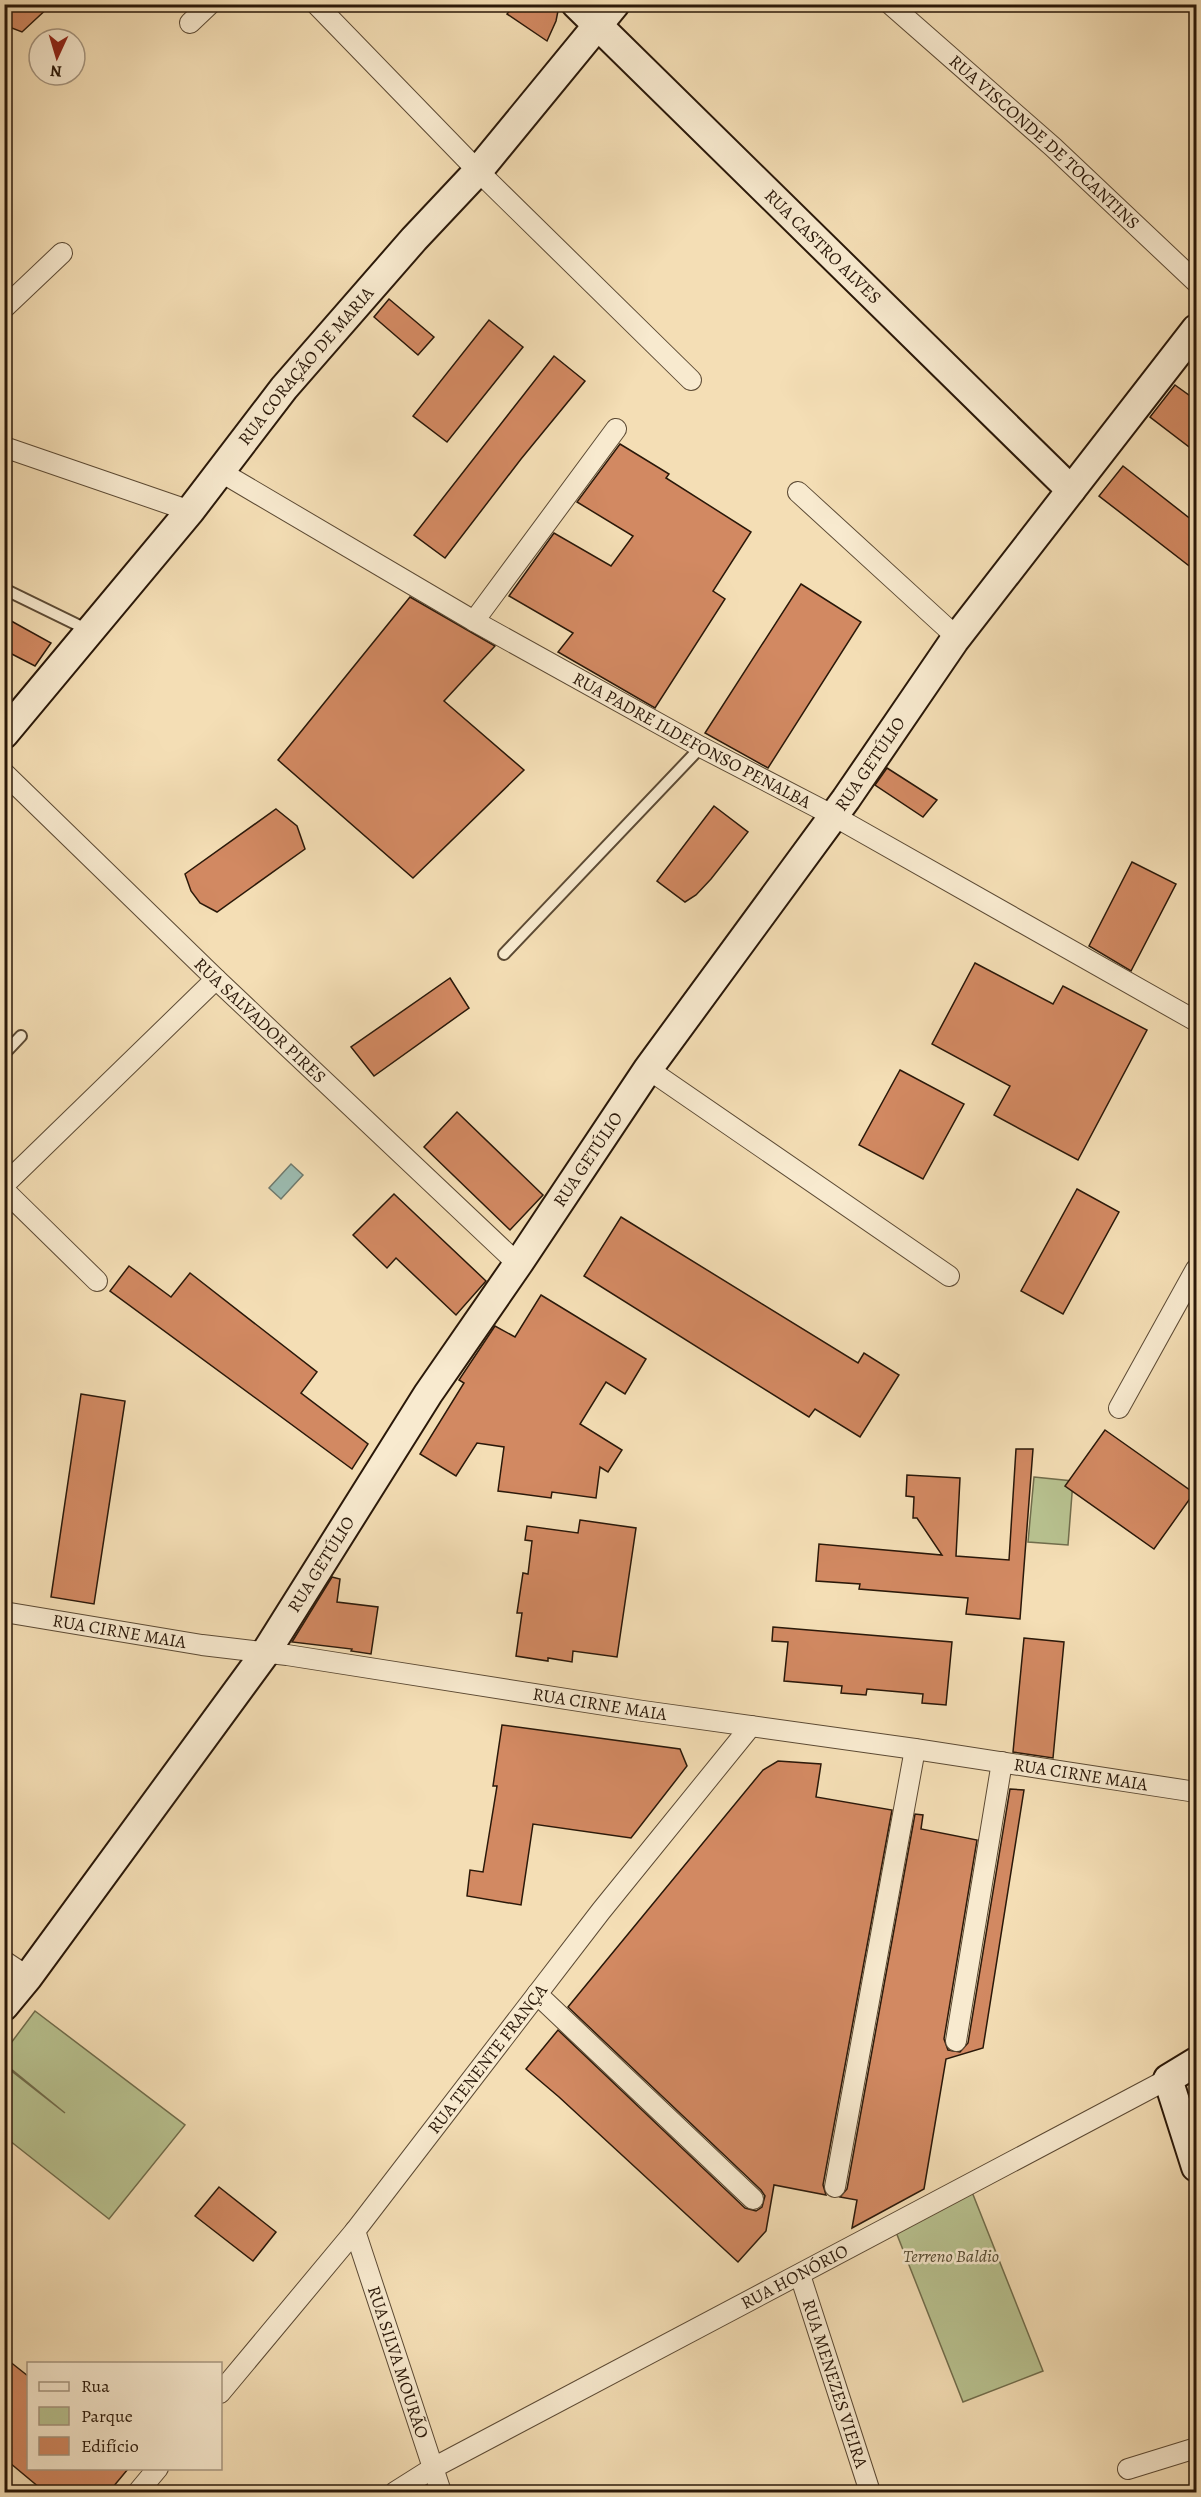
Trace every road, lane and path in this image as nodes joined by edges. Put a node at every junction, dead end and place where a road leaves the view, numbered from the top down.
1 (210, 4) edge
2 (316, 4) edge
3 (576, 4) edge
4 (890, 4) edge
5 (607, 15) edge
6 (190, 23) dead end
7 (478, 171) junction
8 (62, 253) dead end
9 (1197, 282) edge
10 (4, 308) edge
11 (1197, 329) edge
12 (691, 380) dead end
13 (616, 429) dead end
14 (4, 447) edge
15 (221, 472) junction
16 (1071, 490) junction
17 (798, 492) dead end
18 (190, 511) junction
19 (4, 589) edge
20 (474, 621) junction
21 (90, 631) junction
22 (954, 641) junction
23 (4, 734) edge
24 (701, 747) junction
25 (4, 773) edge
26 (832, 815) junction
27 (504, 954) dead end
28 (216, 978) junction
29 (1197, 1021) edge
30 (21, 1036) dead end
31 (4, 1054) edge
32 (648, 1069) junction
33 (4, 1185) edge
34 (4, 1190) edge
35 (518, 1264) junction
36 (1197, 1269) edge
37 (949, 1276) dead end
38 (97, 1281) dead end
39 (1119, 1408) dead end
40 (4, 1612) edge
41 (266, 1652) junction
42 (751, 1726) junction
43 (915, 1749) junction
44 (1002, 1762) junction
45 (1197, 1792) edge
46 (4, 1961) edge
47 (28, 1977) junction
48 (537, 1994) junction
49 (4, 2006) edge
50 (956, 2041) dead end
51 (1197, 2062) edge
52 (1168, 2079) junction
53 (1197, 2167) edge
54 (835, 2187) dead end
55 (753, 2199) dead end
56 (354, 2231) junction
57 (800, 2275) junction
58 (222, 2391) edge
59 (1197, 2448) edge
60 (433, 2468) junction
61 (1128, 2469) dead end
62 (157, 2470) edge
63 (138, 2493) edge
64 (395, 2493) edge
65 (441, 2493) edge
66 (870, 2493) edge

1 - 6 street
2 - 7 street
3 - 5 street, RUA CASTRO ALVES
4 - 9 street, RUA VISCONDE DE TOCANTINS
5 - 7 street, RUA CORAÇÃO DE MARIA
5 - 16 street, RUA CASTRO ALVES
7 - 12 street
7 - 15 street, RUA CORAÇÃO DE MARIA
8 - 10 street
11 - 16 street, RUA GETÚLIO
13 - 20 street
14 - 18 street
15 - 18 street, RUA CORAÇÃO DE MARIA
15 - 20 street, RUA PADRE ILDEFONSO PENALBA
16 - 22 street, RUA GETÚLIO
17 - 22 street
18 - 21 street, RUA CORAÇÃO DE MARIA
19 - 21 lane
20 - 24 street, RUA PADRE ILDEFONSO PENALBA
21 - 23 street, RUA CORAÇÃO DE MARIA
22 - 26 street, RUA GETÚLIO
24 - 26 street, RUA PADRE ILDEFONSO PENALBA
24 - 27 lane
25 - 28 street, RUA SALVADOR PIRES
26 - 29 street, RUA PADRE ILDEFONSO PENALBA
26 - 32 street, RUA GETÚLIO
28 - 33 street
28 - 35 street, RUA SALVADOR PIRES
30 - 31 lane
32 - 35 street, RUA GETÚLIO
32 - 37 street
34 - 38 street
35 - 41 street, RUA GETÚLIO
36 - 39 street
40 - 41 street, RUA CIRNE MAIA
41 - 42 street, RUA CIRNE MAIA
41 - 47 street, RUA GETÚLIO
42 - 43 street, RUA CIRNE MAIA
42 - 48 street, RUA TENENTE FRANÇA
43 - 44 street, RUA CIRNE MAIA
43 - 54 street
44 - 45 street, RUA CIRNE MAIA
44 - 50 street
46 - 47 street
47 - 49 street, RUA GETÚLIO
48 - 55 street
48 - 56 street, RUA TENENTE FRANÇA
51 - 52 street, RUA HONÓRIO
52 - 53 street
52 - 57 street, RUA HONÓRIO
56 - 58 street, RUA TENENTE FRANÇA
56 - 60 street, RUA SILVA MOURÃO
57 - 60 street, RUA HONÓRIO
57 - 66 street, RUA MENEZES VIEIRA
59 - 61 street
60 - 64 street, RUA HONÓRIO
60 - 65 street, RUA SILVA MOURÃO
62 - 63 street

